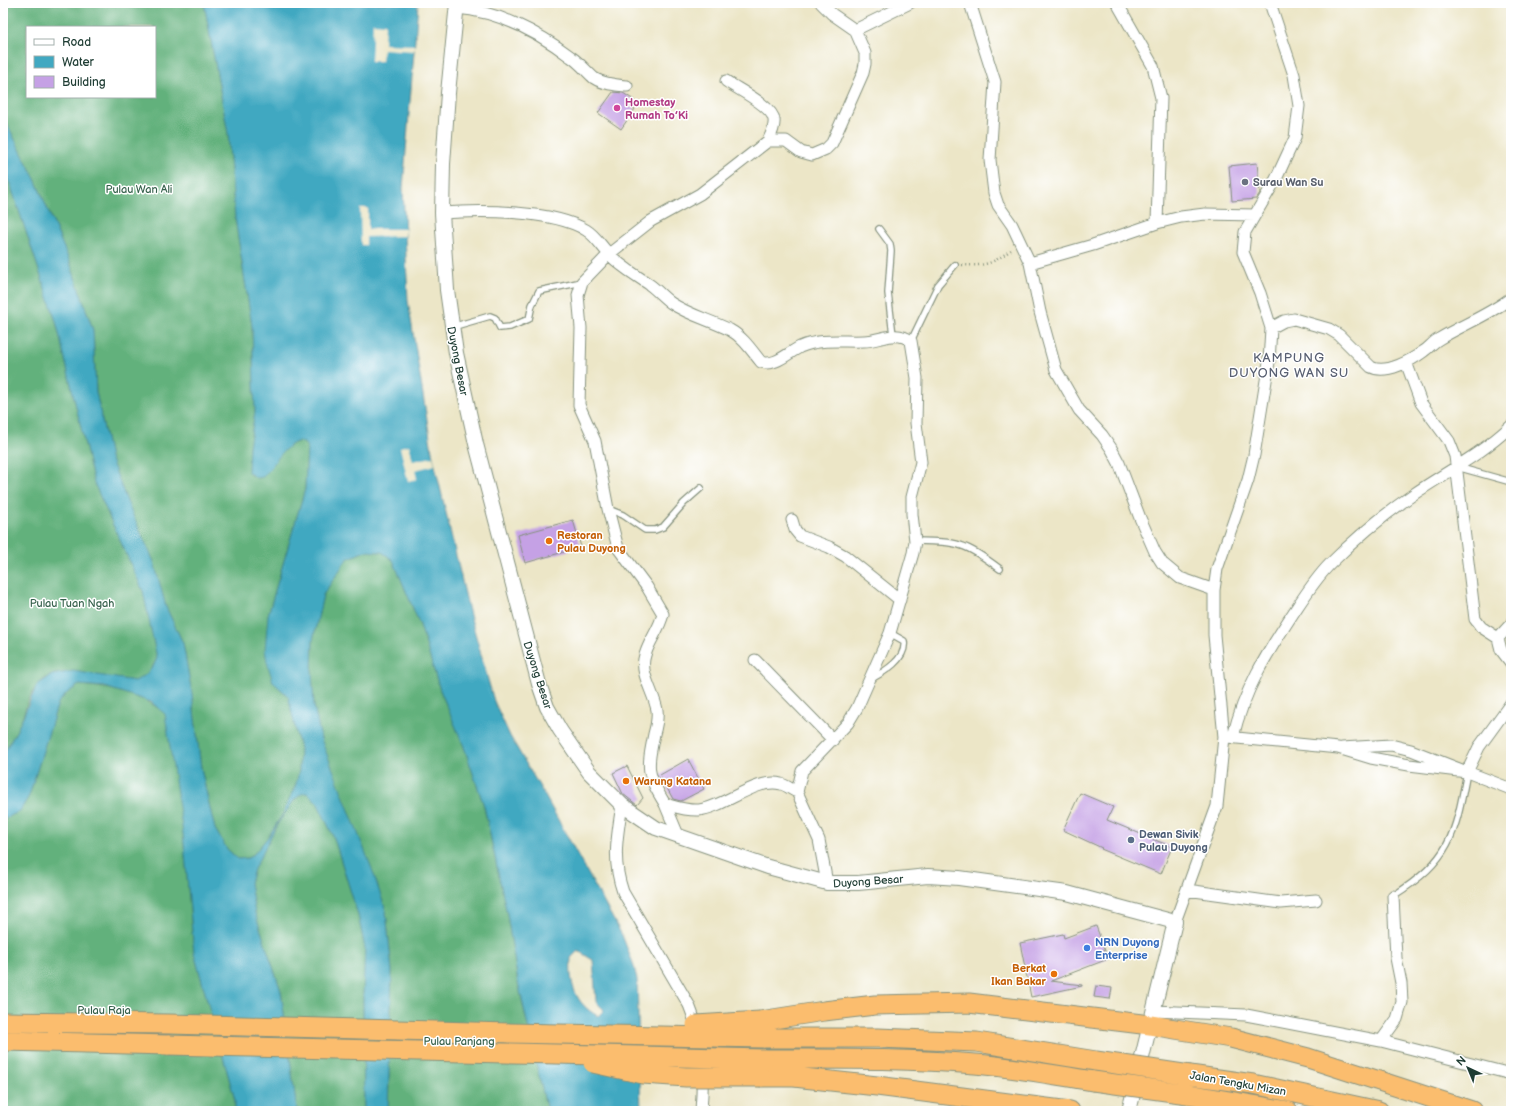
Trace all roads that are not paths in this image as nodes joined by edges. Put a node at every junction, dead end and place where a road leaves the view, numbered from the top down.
1 (821, 3) edge
2 (910, 3) edge
3 (970, 3) edge
4 (1117, 3) edge
5 (1270, 3) edge
6 (456, 6) edge
7 (856, 30) junction
8 (726, 82) dead end
9 (626, 86) dead end
10 (768, 141) junction
11 (442, 213) junction
12 (1255, 215) junction
13 (1157, 223) junction
14 (879, 229) dead end
15 (609, 254) junction
16 (1030, 263) junction
17 (955, 265) road end
18 (582, 282) junction
19 (1511, 298) edge
20 (451, 327) junction
21 (1271, 328) junction
22 (893, 335) junction
23 (911, 341) junction
24 (1406, 362) junction
25 (1511, 426) edge
26 (1457, 467) junction
27 (1511, 482) edge
28 (701, 488) dead end
29 (608, 509) junction
30 (792, 520) dead end
31 (915, 541) junction
32 (1000, 569) dead end
33 (1214, 590) junction
34 (900, 600) junction
35 (1511, 624) edge
36 (890, 633) junction
37 (1498, 638) junction
38 (755, 660) dead end
39 (1511, 663) edge
40 (869, 680) junction
41 (1511, 703) edge
42 (1228, 737) junction
43 (833, 740) junction
44 (1338, 748) junction
45 (1467, 772) junction
46 (1511, 789) edge
47 (797, 792) junction
48 (665, 804) junction
49 (622, 805) junction
50 (678, 835) junction
51 (827, 883) junction
52 (1187, 890) junction
53 (1393, 896) joint
54 (1316, 900) dead end
55 (1175, 922) junction
56 (1152, 1018) junction
57 (3, 1022) edge
58 (761, 1029) junction
59 (3, 1042) edge
60 (1381, 1042) junction
61 (763, 1068) junction
62 (1511, 1074) edge
63 (701, 1111) edge
64 (1070, 1111) edge
65 (1129, 1111) edge
66 (1288, 1111) edge
67 (1379, 1111) edge
68 (1472, 1111) edge

1 - 7 street
2 - 7 street
3 - 16 street
4 - 13 street
5 - 12 street
6 - 9 street
6 - 11 street, Duyong Besar
7 - 10 street
8 - 10 street
10 - 15 street
11 - 15 street
11 - 20 street, Duyong Besar
12 - 13 street
12 - 21 street
13 - 16 street
14 - 22 lane
15 - 18 street
15 - 22 street
16 - 33 street
17 - 23 lane
18 - 20 lane
18 - 29 street
19 - 24 street
20 - 49 street, Duyong Besar
21 - 24 street
21 - 33 street
22 - 23 street
23 - 31 street
24 - 26 street
25 - 26 street
26 - 27 lane
26 - 37 street
26 - 42 street
28 - 29 lane
29 - 48 street
30 - 34 street
31 - 32 lane
31 - 34 street
33 - 42 street
34 - 36 street
35 - 37 street
36 - 40 street
36 - 40 lane
37 - 39 street
38 - 43 street
40 - 43 street
41 - 45 street
42 - 44 street
42 - 52 street
43 - 47 street
44 - 45 street
44 - 45 street
45 - 46 street
45 - 53 lane
47 - 48 street
47 - 51 street
48 - 50 street
49 - 50 street, Duyong Besar
49 - 63 street
50 - 51 street, Duyong Besar
51 - 55 street, Duyong Besar
52 - 54 street
52 - 55 street
53 - 60 street
55 - 56 street
56 - 58 highway
56 - 60 street
56 - 65 street
56 - 68 highway
57 - 58 highway, bridge
58 - 67 highway, Jalan Tengku Mizan, bridge
59 - 61 highway, bridge
60 - 62 street
61 - 64 highway
61 - 66 highway, Jalan Tengku Mizan, bridge

